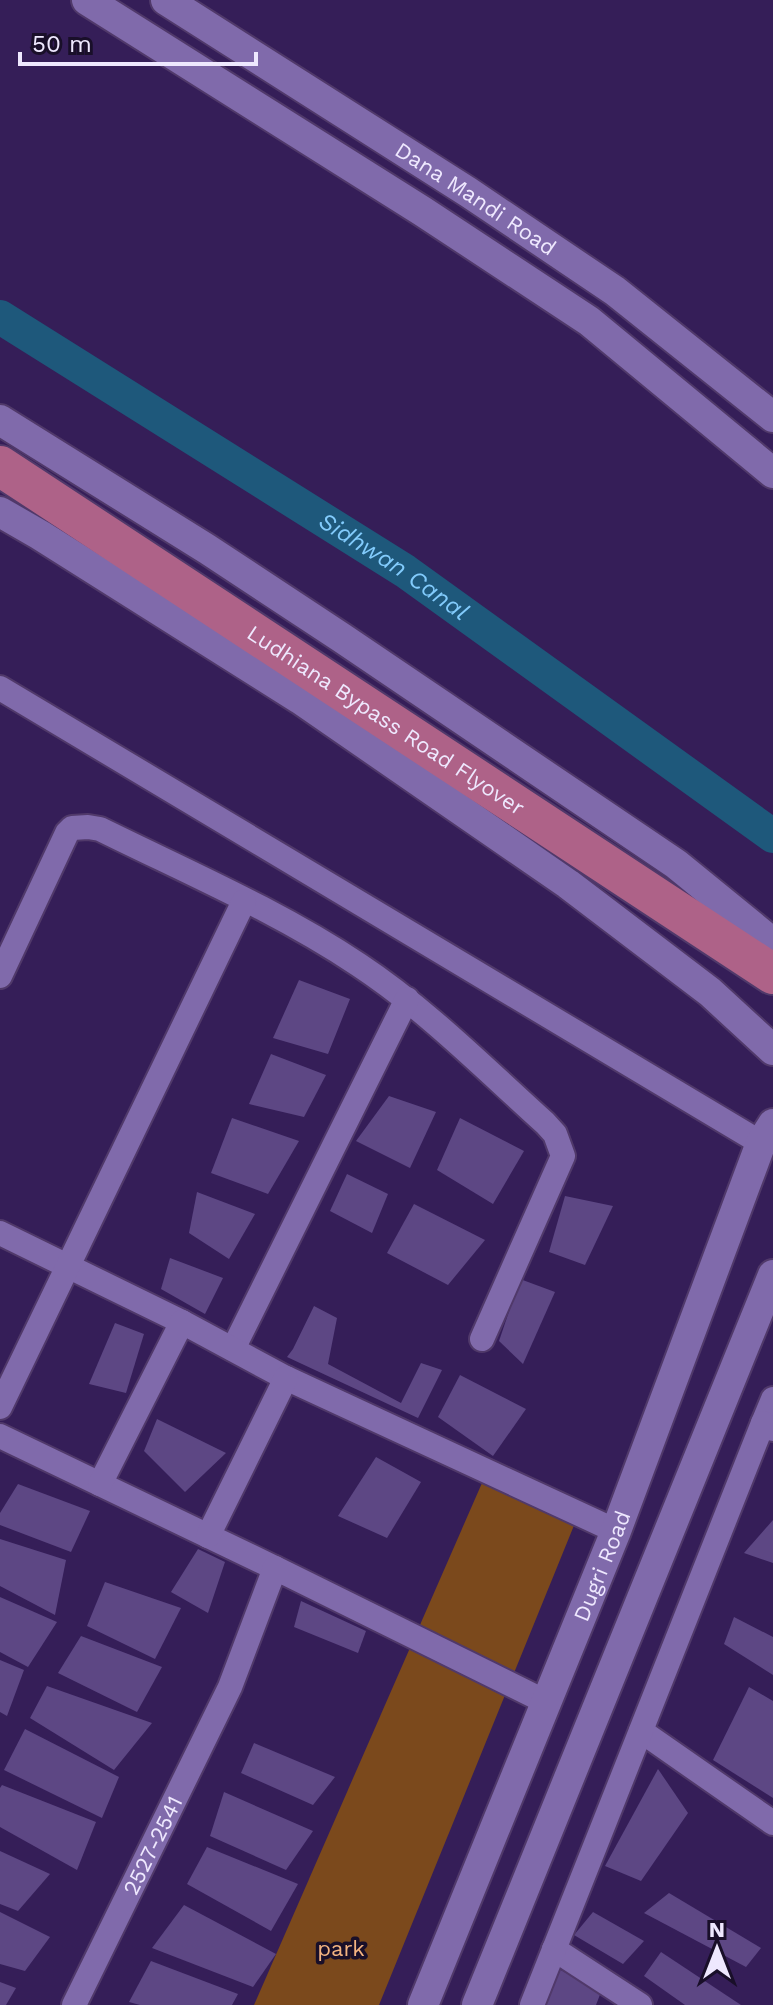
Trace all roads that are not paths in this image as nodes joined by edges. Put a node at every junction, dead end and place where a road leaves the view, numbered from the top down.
1 (87, 0) edge
2 (166, 0) edge
3 (773, 417) edge
4 (0, 420) edge
5 (0, 466) edge
6 (773, 473) edge
7 (0, 512) edge
8 (0, 688) edge
9 (244, 901) junction
10 (773, 943) edge
11 (773, 974) edge
12 (0, 976) edge
13 (407, 999) junction
14 (773, 1050) edge
15 (767, 1134) edge
16 (0, 1233) edge
17 (68, 1266) junction
18 (773, 1275) edge
19 (182, 1322) junction
20 (482, 1339) dead end
21 (233, 1349) junction
22 (286, 1378) junction
23 (773, 1399) edge
24 (0, 1407) edge
25 (768, 1426) edge
26 (0, 1436) edge
27 (100, 1484) junction
28 (616, 1531) junction
29 (208, 1536) junction
30 (275, 1568) junction
31 (546, 1702) junction
32 (641, 1731) junction
33 (773, 1823) edge
34 (554, 1949) junction
35 (74, 2005) edge
36 (423, 2005) edge
37 (477, 2005) edge
38 (532, 2005) edge
39 (640, 2005) edge

1 - 6 street
2 - 3 street, Dana Mandi Road
4 - 10 street
5 - 11 highway, Ludhiana Bypass Road Flyover
7 - 14 street
8 - 15 street
9 - 12 street
9 - 13 street
9 - 17 street
13 - 20 street
13 - 21 street
15 - 28 street, Dugri Road
16 - 17 street
17 - 19 street
17 - 24 street
18 - 37 street
19 - 21 street
19 - 27 street
21 - 22 street
22 - 28 street
22 - 29 street
23 - 25 street
25 - 32 street
26 - 27 street
27 - 29 street
28 - 31 street, Dugri Road
29 - 30 street
30 - 31 street
30 - 35 street, 2527-2541
31 - 36 street, Dugri Road
32 - 33 street
32 - 34 street
34 - 38 street
34 - 39 street

